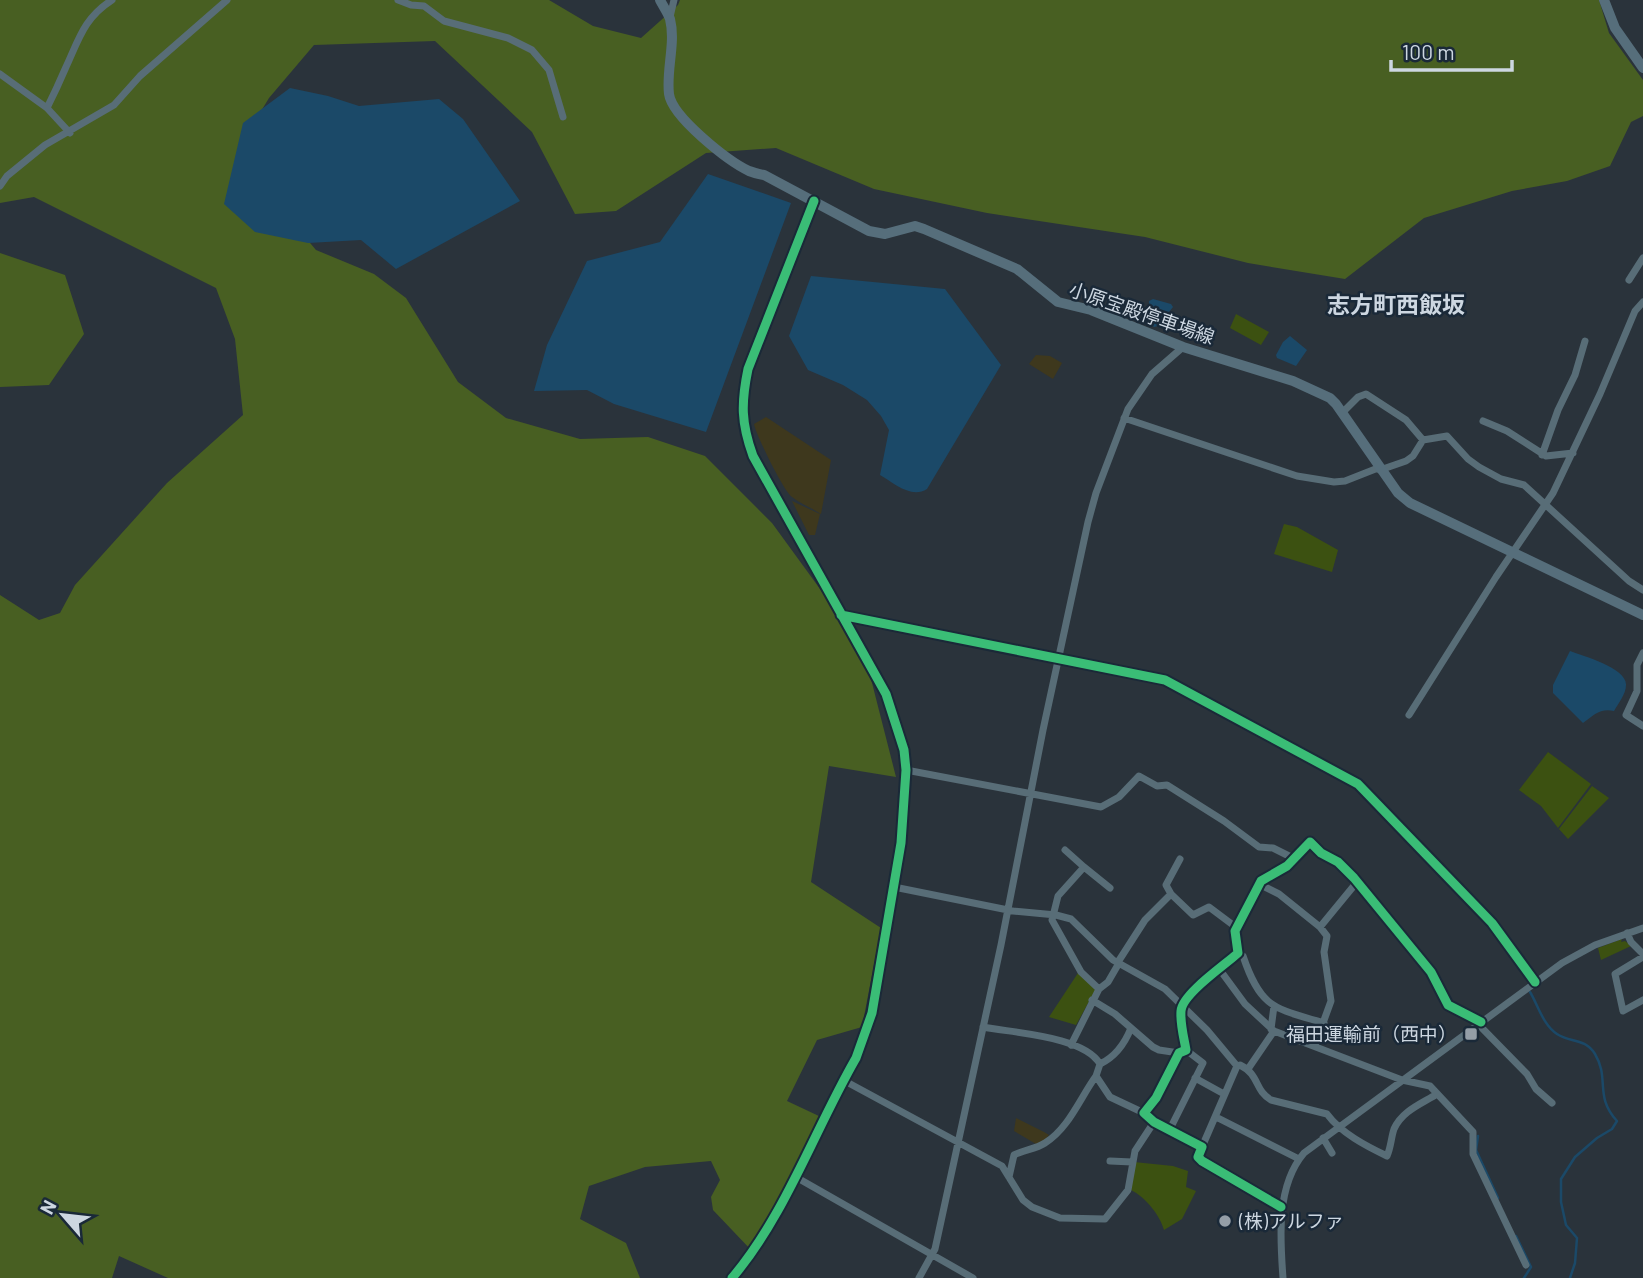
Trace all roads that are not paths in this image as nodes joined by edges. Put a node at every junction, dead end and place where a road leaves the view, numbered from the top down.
1 (112, 0) edge
2 (227, 0) edge
3 (398, 0) edge
4 (660, 0) edge
5 (674, 0) edge
6 (1604, 0) edge
7 (669, 18) junction
8 (1643, 68) edge
9 (0, 74) edge
10 (47, 108) junction
11 (563, 117) dead end
12 (70, 133) junction
13 (0, 186) edge
14 (814, 201) junction
15 (1643, 258) edge
16 (1629, 280) dead end
17 (1643, 302) edge
18 (1585, 341) dead end
19 (1183, 347) junction
20 (1342, 413) junction
21 (1124, 418) junction
22 (1483, 421) dead end
23 (1423, 440) junction
24 (1573, 453) junction
25 (1542, 455) junction
26 (1379, 469) junction
27 (1545, 505) junction
28 (1513, 554) junction
29 (1643, 590) edge
30 (841, 615) junction
31 (1643, 615) edge
32 (1643, 653) edge
33 (1059, 658) junction
34 (1409, 715) dead end
35 (1643, 726) edge
36 (906, 770) junction
37 (1031, 794) junction
38 (1065, 850) dead end
39 (1180, 859) dead end
40 (1295, 859) junction
41 (1084, 867) junction
42 (1356, 882) junction
43 (1259, 884) junction
44 (894, 887) junction
45 (1110, 888) dead end
46 (1171, 894) junction
47 (1007, 910) junction
48 (1052, 915) junction
49 (1320, 927) junction
50 (1237, 928) junction
51 (1643, 928) edge
52 (1628, 933) junction
53 (1238, 953) junction
54 (1643, 955) edge
55 (1119, 963) junction
56 (1220, 970) junction
57 (1535, 982) junction
58 (1099, 989) junction
59 (1092, 1000) junction
60 (1643, 1000) edge
61 (1182, 1006) junction
62 (1274, 1006) junction
63 (1324, 1023) junction
64 (1480, 1023) junction
65 (983, 1027) junction
66 (1130, 1028) junction
67 (1272, 1030) junction
68 (1071, 1045) junction
69 (1315, 1045) junction
70 (1182, 1051) junction
71 (1100, 1064) junction
72 (1237, 1066) junction
73 (1248, 1069) junction
74 (1097, 1076) junction
75 (1195, 1078) junction
76 (843, 1080) junction
77 (1402, 1080) junction
78 (1224, 1094) junction
79 (1437, 1094) junction
80 (1552, 1104) dead end
81 (1144, 1113) junction
82 (1216, 1117) junction
83 (1154, 1122) junction
84 (1340, 1126) junction
85 (1170, 1129) junction
86 (1323, 1138) junction
87 (958, 1142) junction
88 (1202, 1147) junction
89 (1332, 1153) dead end
90 (1299, 1159) junction
91 (1110, 1161) dead end
92 (1132, 1162) junction
93 (794, 1176) junction
94 (1009, 1178) junction
95 (1281, 1207) junction
96 (932, 1255) junction
97 (1527, 1265) dead end
98 (732, 1278) edge
99 (919, 1278) edge
100 (973, 1278) edge
101 (1283, 1278) edge

1 - 10 street
2 - 12 street
3 - 11 street
4 - 7 main road, 小原宝殿停車場線
5 - 7 street
6 - 8 main road
7 - 14 main road, 小原宝殿停車場線
9 - 10 street
10 - 12 street
12 - 13 street
14 - 19 main road, 小原宝殿停車場線
14 - 30 main road
15 - 16 street
17 - 24 street
18 - 25 street
19 - 20 main road, 小原宝殿停車場線
19 - 21 street
20 - 23 street
20 - 26 main road, 小原宝殿停車場線
21 - 26 street
21 - 33 street
22 - 25 street
23 - 26 street
23 - 27 street
24 - 25 street
24 - 27 street
26 - 28 main road, 小原宝殿停車場線
27 - 28 street
27 - 29 street
28 - 31 main road, 小原宝殿停車場線
28 - 34 street
30 - 33 street
30 - 36 main road
32 - 35 street
33 - 37 street
33 - 57 street
36 - 37 street
36 - 44 main road
37 - 40 street
37 - 47 street
38 - 41 street
39 - 46 street
40 - 42 street
40 - 43 street
41 - 45 street
41 - 48 street
42 - 49 street
42 - 64 street
43 - 49 street
43 - 50 street
44 - 47 street
44 - 76 main road
46 - 50 street
46 - 55 street
47 - 48 street
47 - 65 street
48 - 55 street
48 - 58 street
49 - 63 street
50 - 53 street
51 - 52 street
52 - 54 street
52 - 57 street
53 - 56 street
53 - 62 street
54 - 60 street
55 - 58 street
55 - 61 street
56 - 61 street
56 - 67 street
57 - 64 street
58 - 59 street
59 - 66 street
59 - 68 street
61 - 70 street
61 - 72 street
62 - 63 street
62 - 67 street
63 - 69 street
64 - 77 street
64 - 80 street
65 - 68 street
65 - 87 street
66 - 70 street
66 - 71 street
67 - 69 street
67 - 73 street
68 - 71 street
69 - 77 street
70 - 75 street
70 - 81 street
71 - 74 street
72 - 73 street
72 - 78 street
73 - 84 street
74 - 81 street
74 - 94 street
75 - 78 street
75 - 85 street
76 - 87 street
76 - 93 main road
77 - 79 street
77 - 84 street
78 - 82 street
79 - 84 street
79 - 97 street
81 - 83 street
82 - 88 street
82 - 90 street
83 - 85 street
83 - 92 street
84 - 86 street
85 - 88 street
86 - 89 street
86 - 90 street
87 - 94 street
87 - 96 street
88 - 95 street
90 - 95 street
91 - 92 street
92 - 94 street
93 - 96 street
93 - 98 main road
95 - 101 street
96 - 99 street
96 - 100 street

